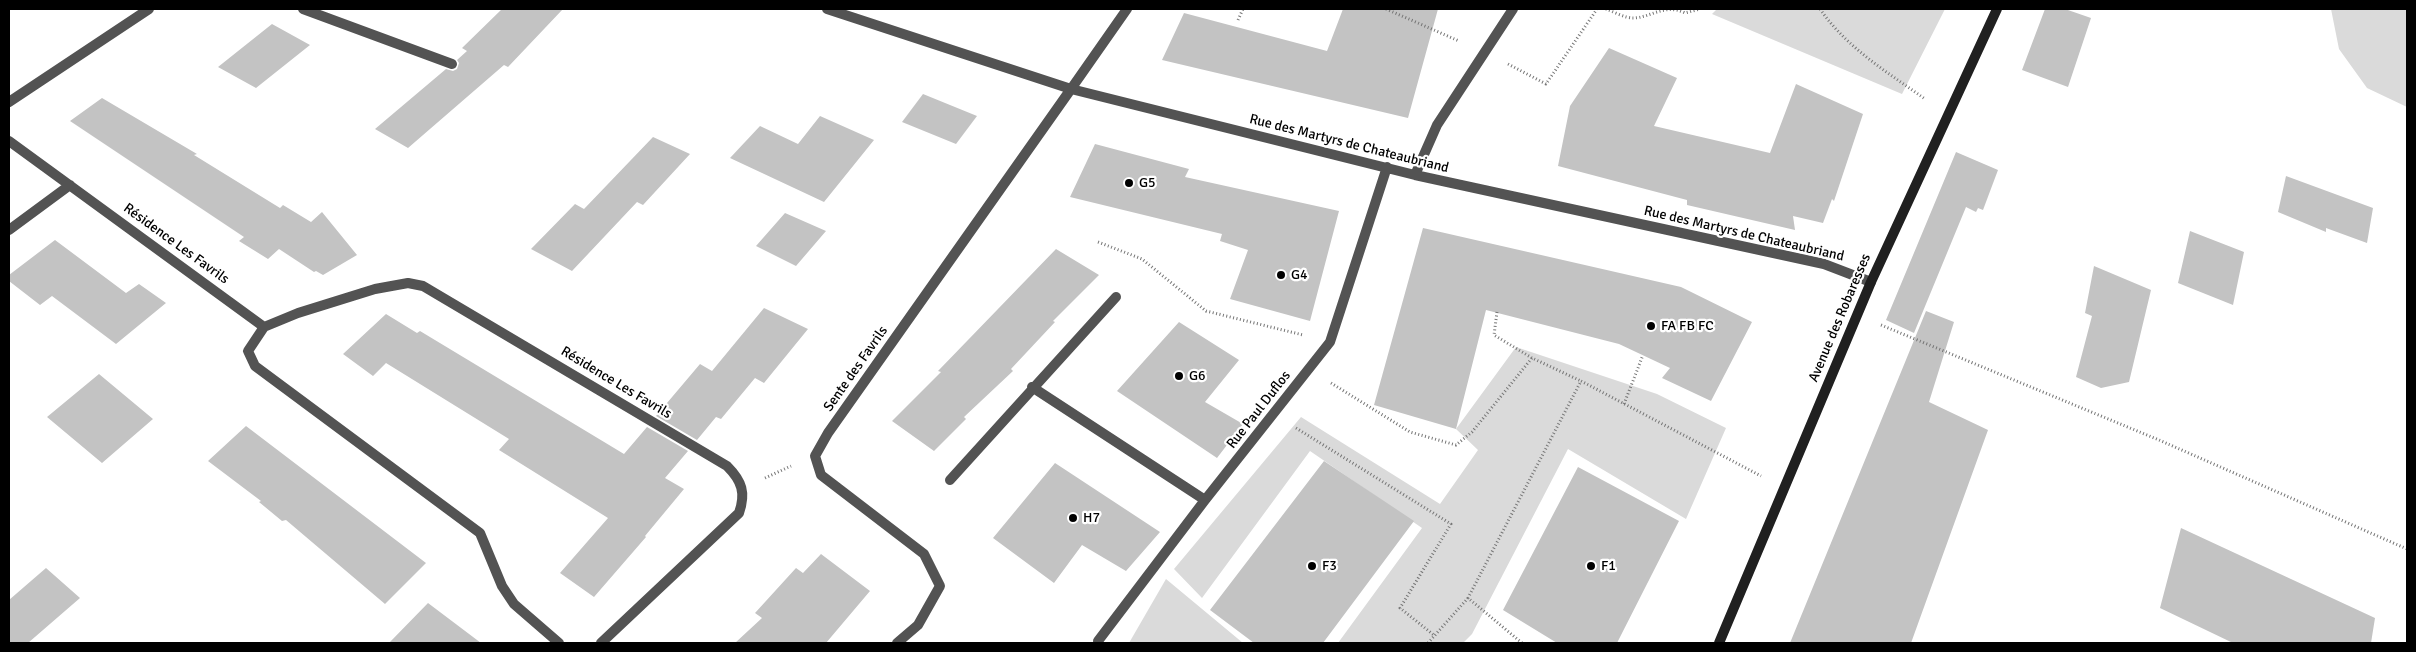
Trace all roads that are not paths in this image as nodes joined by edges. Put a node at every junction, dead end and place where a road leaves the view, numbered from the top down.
1 (149, 9) edge
2 (303, 9) edge
3 (827, 9) edge
4 (1128, 9) edge
5 (1513, 9) edge
6 (1997, 9) edge
7 (452, 64) dead end
8 (1071, 89) junction
9 (9, 102) edge
10 (9, 141) edge
11 (1387, 167) junction
12 (1415, 175) junction
13 (70, 185) junction
14 (9, 230) edge
15 (1872, 282) junction
16 (1116, 297) dead end
17 (264, 326) junction
18 (1032, 387) junction
19 (950, 480) dead end
20 (1205, 500) junction
21 (1098, 641) dead end
22 (560, 643) edge
23 (601, 643) edge
24 (897, 643) edge
25 (1718, 643) edge

1 - 9 street
2 - 7 street
3 - 8 street, Rue des Martyrs de Chateaubriand
4 - 8 street, Sente des Favrils
5 - 12 street
6 - 15 street, Avenue des Robaresses
8 - 11 street, Rue des Martyrs de Chateaubriand
8 - 24 street, Sente des Favrils
10 - 13 street, Résidence Les Favrils
11 - 12 street, Rue des Martyrs de Chateaubriand
11 - 20 street, Rue Paul Duflos
12 - 15 street, Rue des Martyrs de Chateaubriand
13 - 14 street
13 - 17 street, Résidence Les Favrils
15 - 25 street, Avenue des Robaresses
16 - 18 street
17 - 22 street
17 - 23 street, Résidence Les Favrils
18 - 19 street
18 - 20 street
20 - 21 street, Rue Paul Duflos

